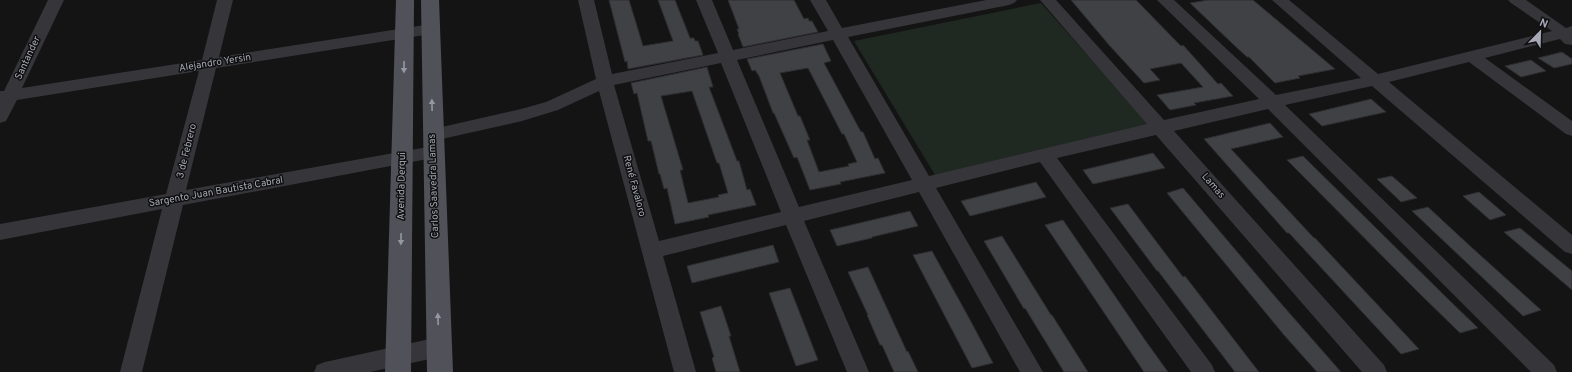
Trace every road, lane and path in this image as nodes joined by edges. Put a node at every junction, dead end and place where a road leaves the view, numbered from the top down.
1 (56, 0) edge
2 (225, 0) edge
3 (405, 0) edge
4 (430, 0) edge
5 (586, 0) edge
6 (704, 0) edge
7 (818, 0) edge
8 (936, 0) edge
9 (1009, 0) edge
10 (1048, 0) edge
11 (1166, 0) edge
12 (1280, 0) edge
13 (1516, 0) edge
14 (945, 13) junction
15 (431, 29) junction
16 (404, 32) junction
17 (837, 34) junction
18 (1569, 35) edge
19 (727, 56) junction
20 (1472, 56) junction
21 (209, 64) junction
22 (1376, 80) junction
23 (606, 81) junction
24 (5, 96) edge
25 (1272, 102) junction
26 (0, 117) edge
27 (1162, 128) junction
28 (1572, 130) edge
29 (433, 143) junction
30 (1044, 154) junction
31 (402, 158) junction
32 (924, 184) junction
33 (175, 200) junction
34 (792, 216) junction
35 (0, 232) edge
36 (1572, 246) edge
37 (652, 251) junction
38 (439, 347) junction
39 (398, 364) edge
40 (131, 372) edge
41 (325, 372) edge
42 (440, 372) edge
43 (685, 372) edge
44 (858, 372) edge
45 (1032, 372) edge
46 (1204, 372) edge
47 (1376, 372) edge
48 (1546, 372) edge

1 - 24 street, Santander
2 - 21 street, 3 de Febrero
3 - 16 main road, Avenida Derqui
4 - 15 main road, Carlos Saavedra Lamas
5 - 23 street, René Favaloro
6 - 19 street
7 - 17 street
8 - 14 street
9 - 14 street, Sargento Juan Bautista Cabral
10 - 27 street, Lamas
11 - 25 street
12 - 22 street
13 - 18 street
14 - 17 street, Sargento Juan Bautista Cabral
15 - 16 street, Alejandro Yersin
29 -> 15 main road, Carlos Saavedra Lamas
16 - 21 street, Alejandro Yersin
16 -> 31 main road, Avenida Derqui
17 - 19 street, Sargento Juan Bautista Cabral
17 - 32 street
18 - 20 street
19 - 23 street, Sargento Juan Bautista Cabral
19 - 34 street
20 - 22 street
20 - 28 street
21 - 24 street, Alejandro Yersin
21 - 33 street, 3 de Febrero
22 - 25 street
22 - 36 street
23 - 29 street, Sargento Juan Bautista Cabral
23 - 37 street, René Favaloro
24 - 26 street, Santander
25 - 27 street
25 - 48 street
27 - 30 street
27 - 47 street, Lamas
29 - 31 street, Sargento Juan Bautista Cabral
38 -> 29 main road, Carlos Saavedra Lamas
30 - 32 street
30 - 46 street
31 - 33 street, Sargento Juan Bautista Cabral
31 -> 39 main road, Avenida Derqui
32 - 34 street
32 - 45 street
33 - 35 street, Sargento Juan Bautista Cabral
33 - 40 street, 3 de Febrero
34 - 37 street
34 - 44 street
37 - 43 street, René Favaloro
38 - 39 street
38 - 42 main road, Carlos Saavedra Lamas
39 - 41 street

